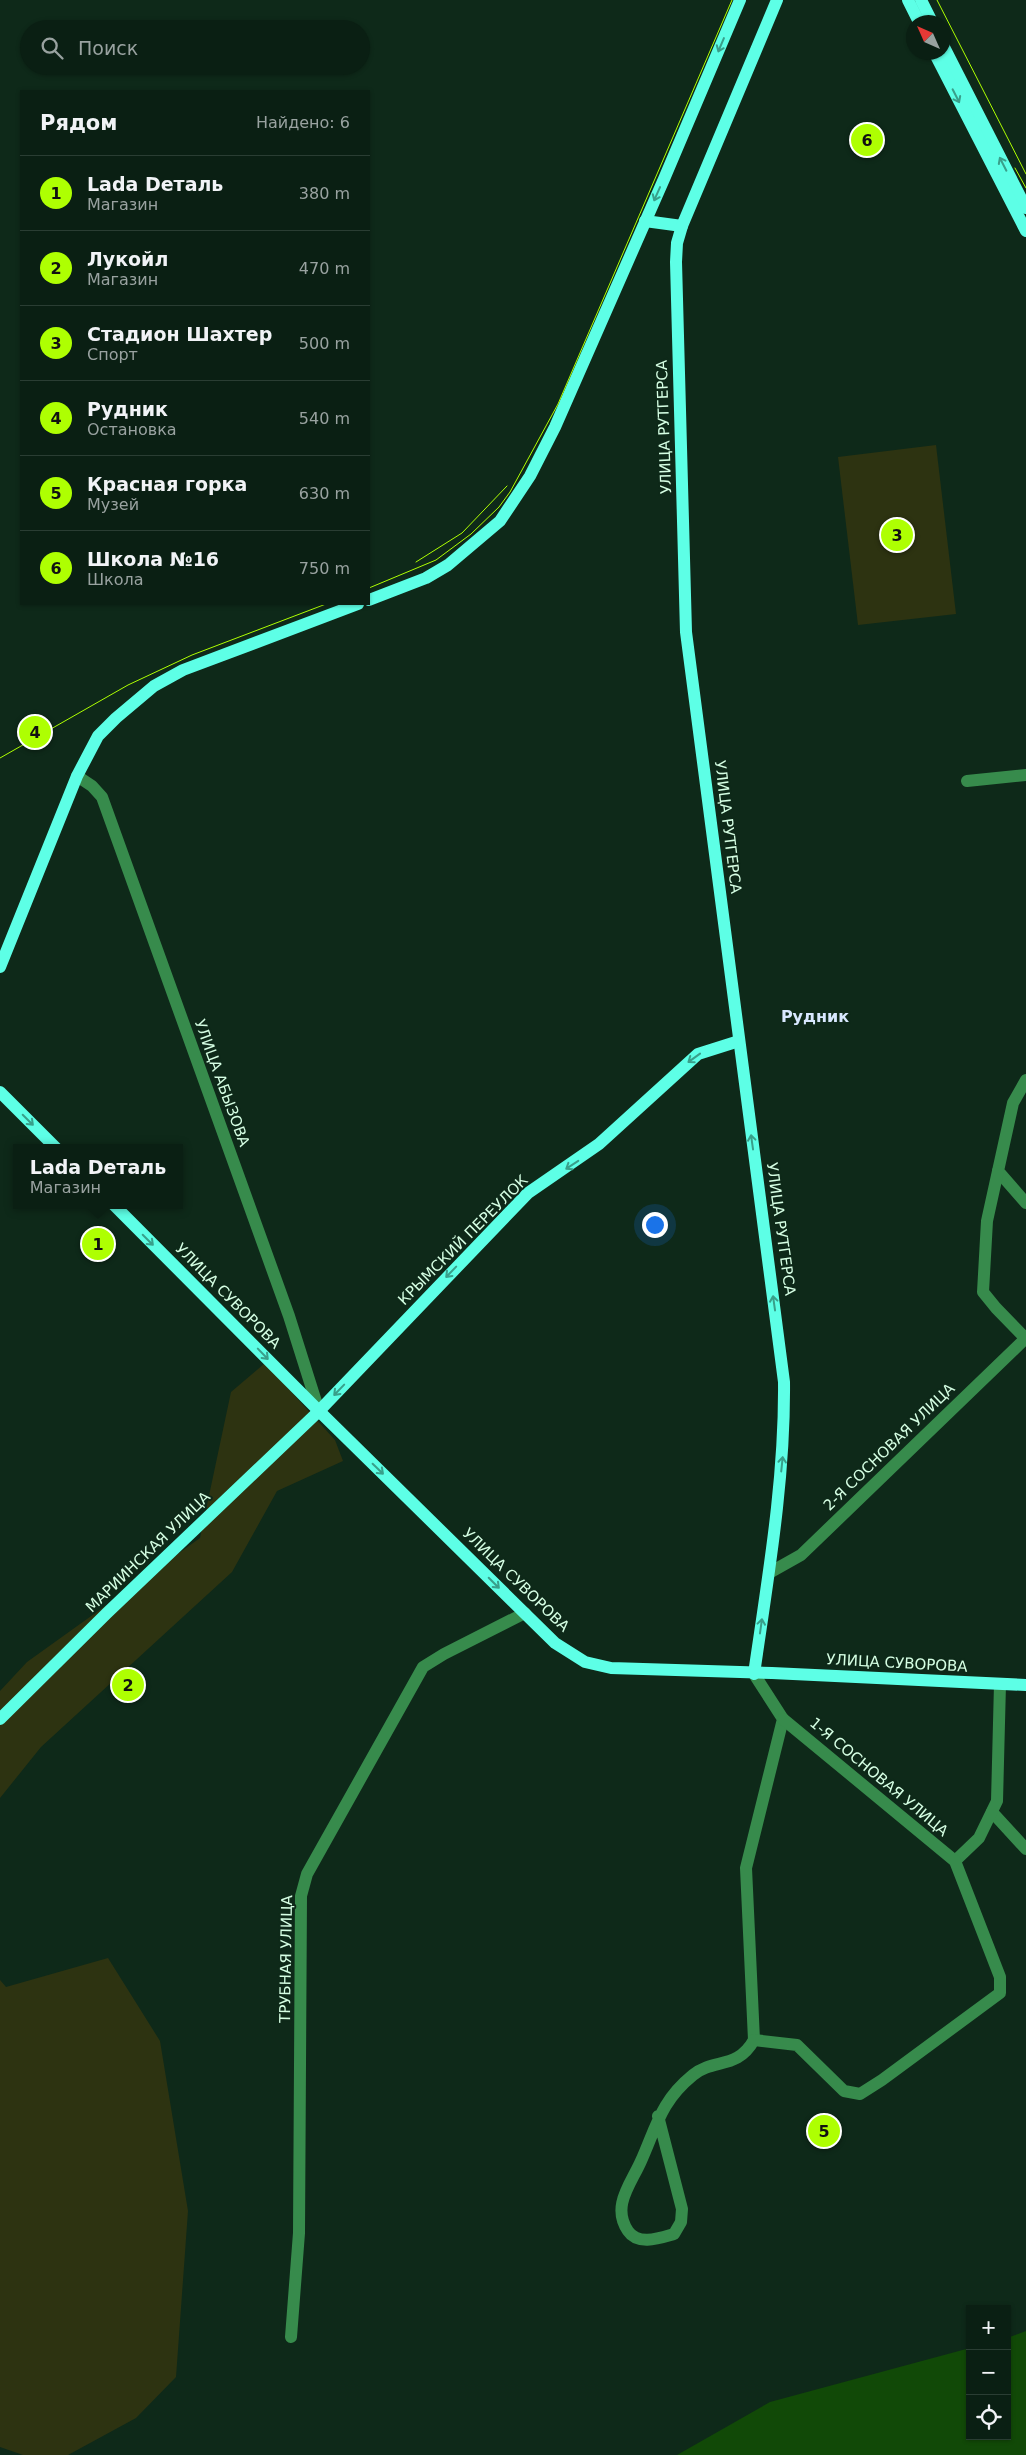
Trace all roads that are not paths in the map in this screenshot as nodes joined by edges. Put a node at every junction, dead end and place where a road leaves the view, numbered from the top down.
1 (740, 0) edge
2 (777, 0) edge
3 (908, 0) edge
4 (920, 0) edge
5 (916, 15) edge
6 (928, 15) edge
7 (938, 60) edge
8 (951, 60) edge
9 (1026, 208) edge
10 (645, 221) junction
11 (682, 226) junction
12 (1026, 231) edge
13 (370, 600) edge
14 (355, 605) edge
15 (1026, 775) edge
16 (77, 776) junction
17 (967, 781) dead end
18 (0, 967) edge
19 (739, 1041) junction
20 (1026, 1080) edge
21 (2, 1095) edge
22 (52, 1144) edge
23 (998, 1171) junction
24 (1026, 1204) edge
25 (118, 1209) edge
26 (1026, 1338) edge
27 (319, 1411) junction
28 (769, 1573) junction
29 (525, 1613) junction
30 (754, 1674) junction
31 (1000, 1684) junction
32 (1026, 1686) edge
33 (0, 1719) edge
34 (783, 1719) junction
35 (992, 1812) junction
36 (1026, 1849) edge
37 (955, 1861) junction
38 (754, 2040) junction
39 (658, 2116) junction
40 (291, 2337) dead end

1 -> 10 main road
2 - 11 main road, УЛИЦА РУТГЕРСА
3 - 5 main road
4 - 6 main road
7 -> 12 main road
9 -> 8 main road
10 - 11 main road
10 - 13 main road
11 - 19 main road, УЛИЦА РУТГЕРСА
14 - 16 main road
15 - 17 street
16 - 18 main road
16 - 27 street, УЛИЦА АБЫЗОВА
19 -> 27 main road, КРЫМСКИЙ ПЕРЕУЛОК
28 -> 19 main road, УЛИЦА РУТГЕРСА
20 - 23 street
21 -> 22 main road
23 - 24 street
23 - 26 street
25 -> 27 main road, УЛИЦА СУВОРОВА
26 - 28 street, 2-Я СОСНОВАЯ УЛИЦА
27 -> 29 main road, УЛИЦА СУВОРОВА
27 - 33 main road, МАРИИНСКАЯ УЛИЦА
30 -> 28 main road, УЛИЦА РУТГЕРСА
29 - 30 main road, УЛИЦА СУВОРОВА
29 - 40 street, ТРУБНАЯ УЛИЦА
30 - 31 main road, УЛИЦА СУВОРОВА
30 - 34 street, 1-Я СОСНОВАЯ УЛИЦА
31 - 32 main road, УЛИЦА СУВОРОВА
31 - 35 street
34 - 37 street, 1-Я СОСНОВАЯ УЛИЦА
34 - 38 street
35 - 36 street
35 - 37 street
37 - 38 street
38 - 39 street
39 - 39 street

